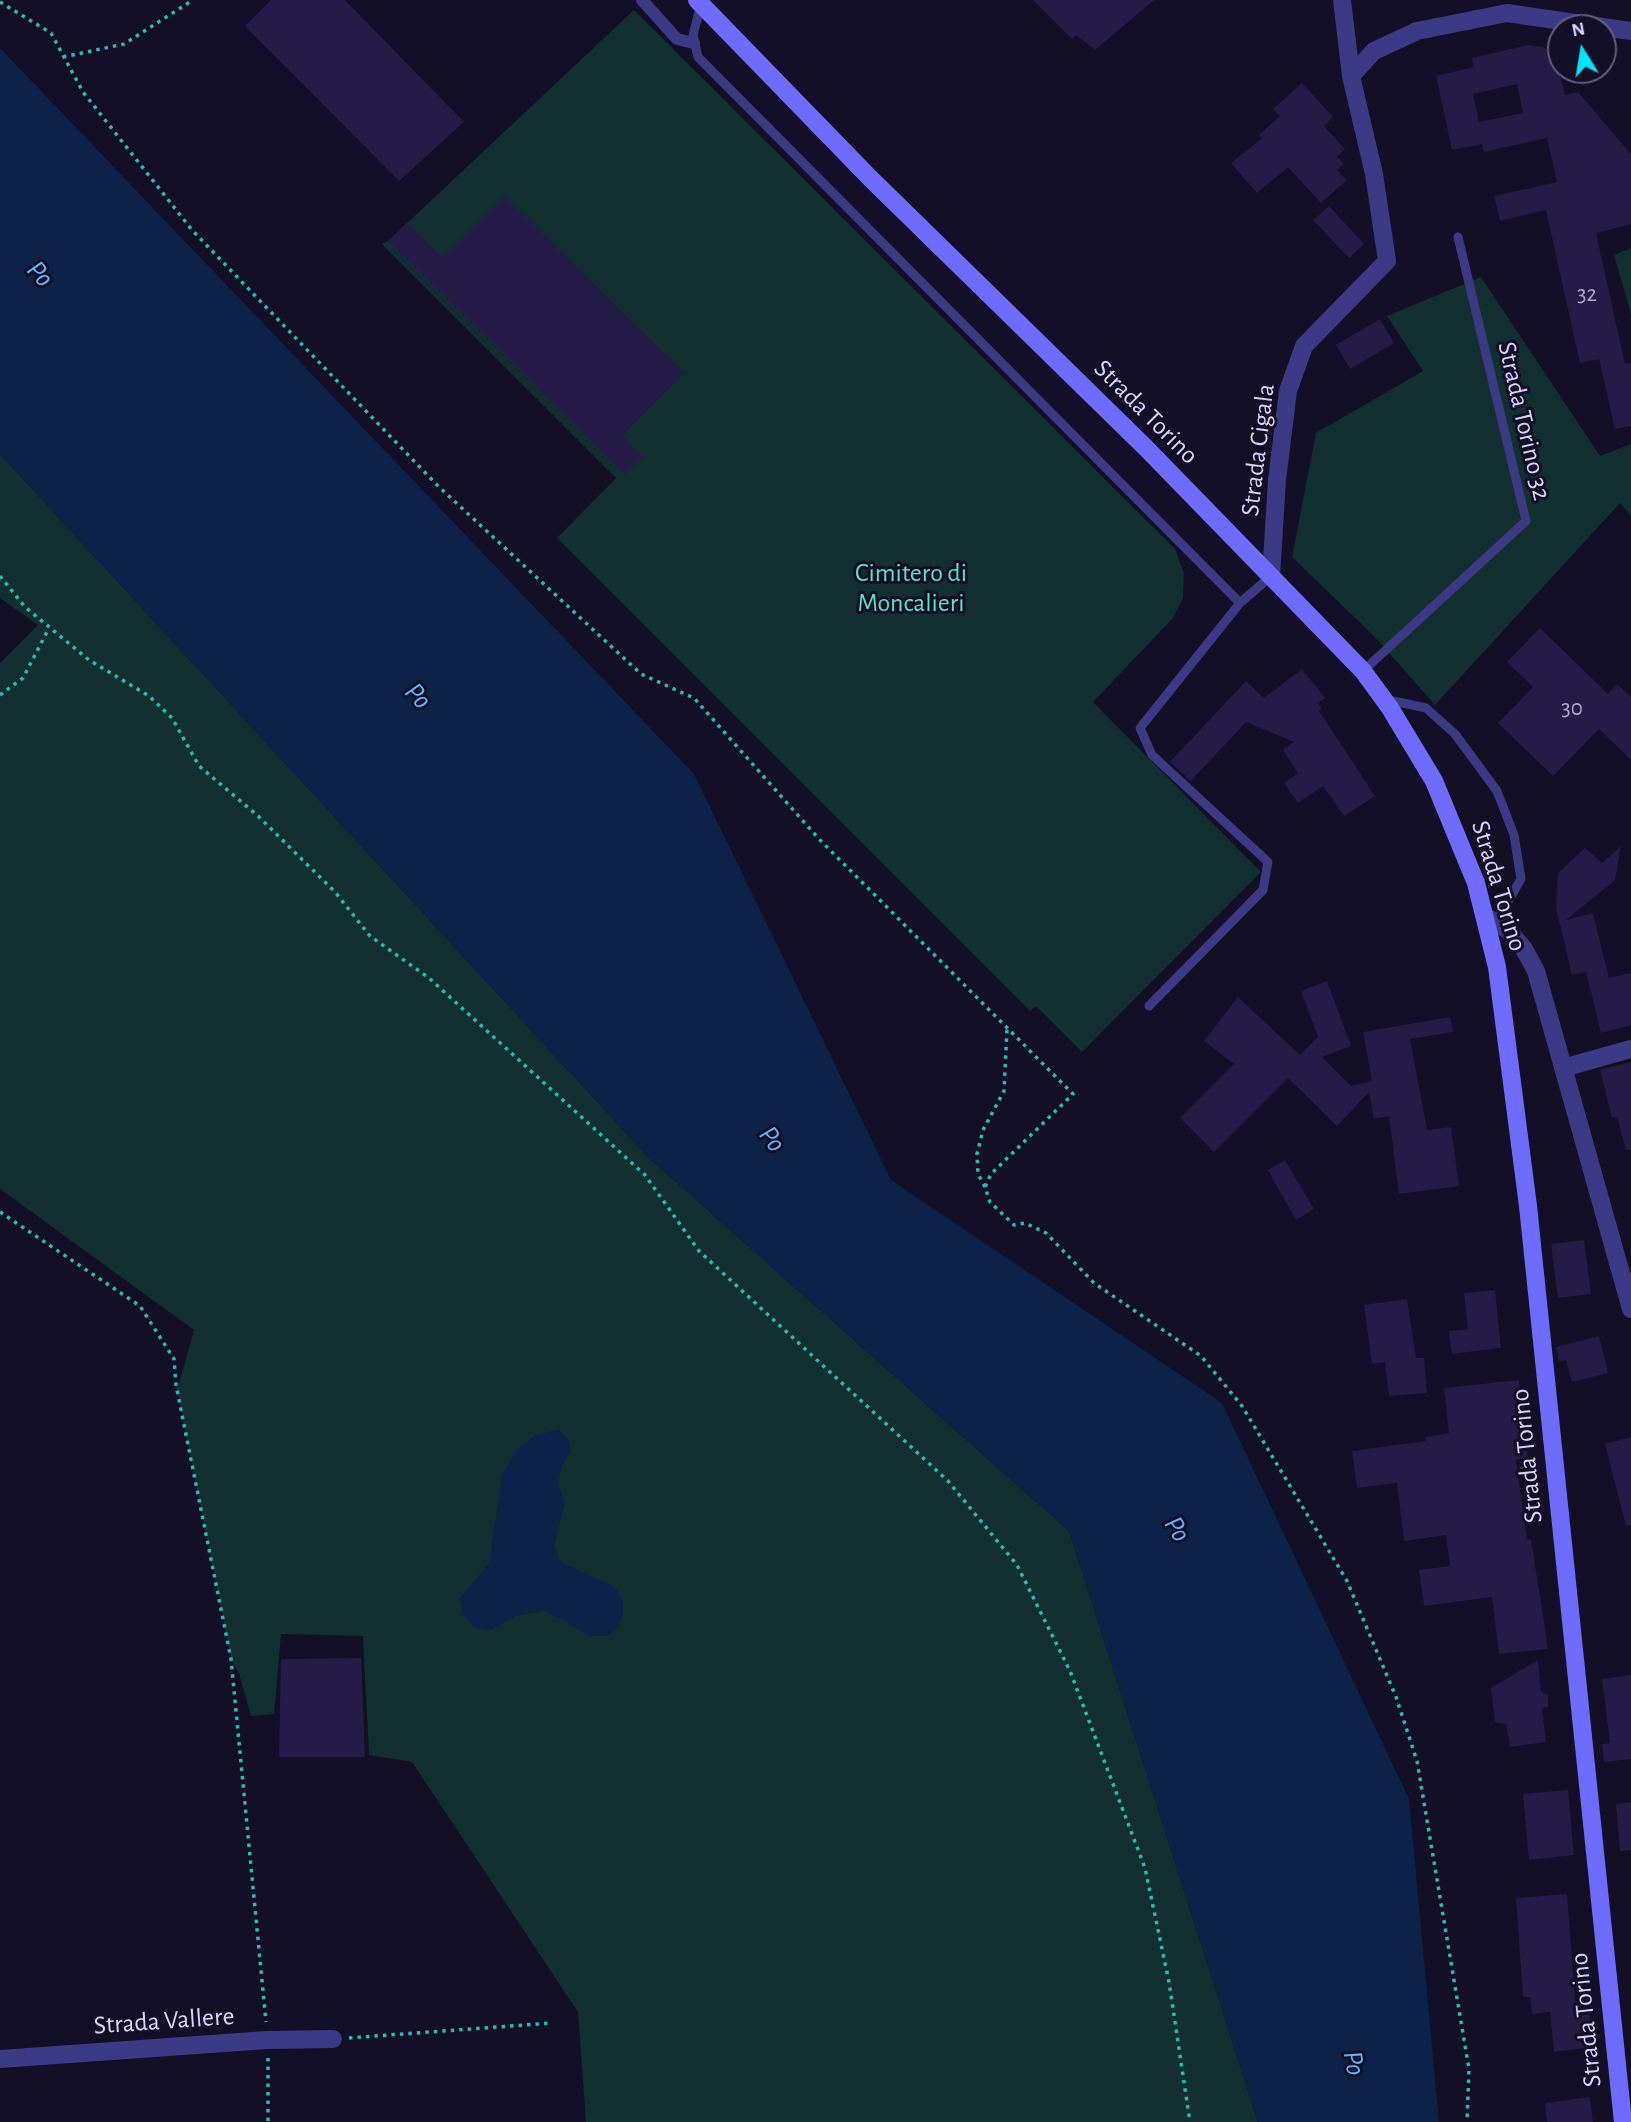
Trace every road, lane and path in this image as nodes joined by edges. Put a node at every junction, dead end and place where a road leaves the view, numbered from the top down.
1 (193, 0) edge
2 (642, 0) edge
3 (1342, 0) edge
4 (0, 2) edge
5 (699, 2) edge
6 (1631, 31) edge
7 (694, 43) junction
8 (64, 57) junction
9 (1351, 76) junction
10 (1458, 237) dead end
11 (0, 576) edge
12 (1271, 576) junction
13 (1240, 603) junction
14 (49, 628) junction
15 (1363, 671) junction
16 (0, 695) edge
17 (1383, 699) junction
18 (1491, 924) junction
19 (1149, 1006) dead end
20 (1007, 1028) junction
21 (1631, 1049) edge
22 (1563, 1068) junction
23 (985, 1187) junction
24 (0, 1212) edge
25 (1627, 1281) edge
26 (1631, 1309) edge
27 (551, 2023) dead end
28 (332, 2039) joint
29 (267, 2040) junction
30 (0, 2059) edge
31 (268, 2122) edge
32 (1191, 2122) edge
33 (1467, 2122) edge
34 (1623, 2122) edge

1 - 8 path
2 - 7 street
3 - 9 street, Strada Cigala
4 - 8 path
5 - 7 lane
5 - 12 main road, Strada Torino
6 - 9 street
7 - 13 lane
8 - 20 path
9 - 12 street, Strada Cigala
10 - 15 lane, Strada Torino 32
11 - 14 path
12 - 13 lane
12 - 15 main road, Strada Torino
13 - 19 lane
14 - 16 path
14 - 32 path
15 - 17 main road, Strada Torino
17 - 18 main road, Strada Torino
17 - 18 lane
18 - 22 street
18 - 34 main road, Strada Torino
20 - 23 path
20 - 23 path
21 - 22 street
22 - 25 street
23 - 33 path
24 - 29 path
25 - 26 street
27 - 28 path
28 - 29 street, Strada Vallere
29 - 30 street, Strada Vallere
29 - 31 path

